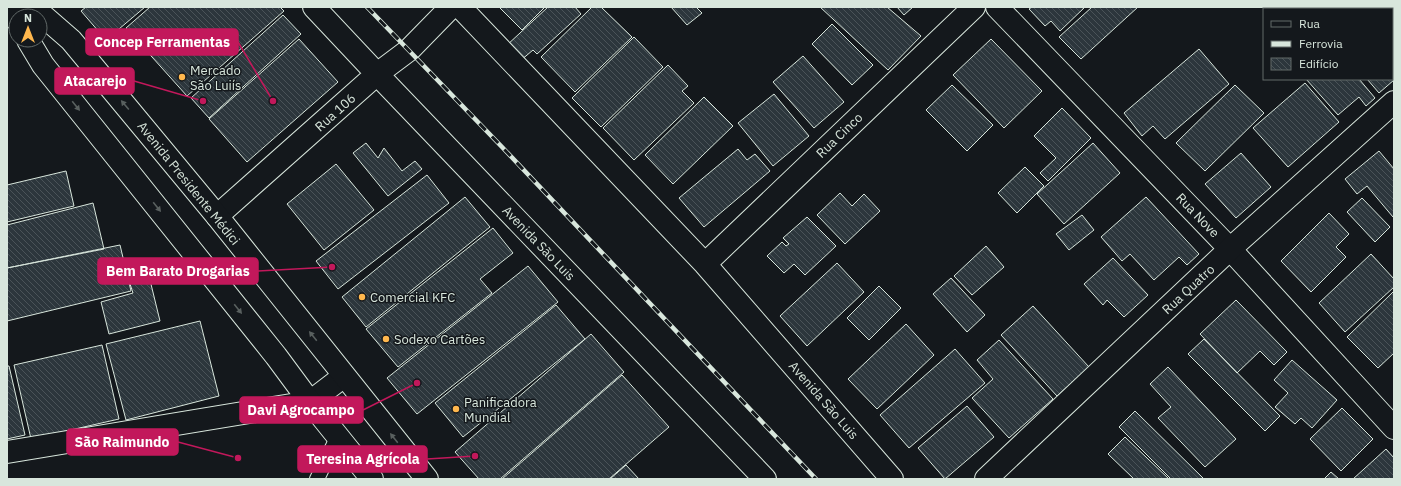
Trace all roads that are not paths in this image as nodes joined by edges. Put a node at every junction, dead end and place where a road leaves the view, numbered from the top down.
1 (33, 7) edge
2 (314, 7) edge
3 (451, 7) edge
4 (460, 7) edge
5 (974, 7) edge
6 (997, 7) edge
7 (33, 48) edge
8 (377, 74) junction
9 (1394, 102) edge
10 (217, 216) junction
11 (1230, 249) junction
12 (705, 264) junction
13 (344, 376) junction
14 (310, 402) junction
15 (1394, 428) edge
16 (338, 436) junction
17 (7, 452) edge
18 (317, 479) edge
19 (372, 479) edge
20 (427, 479) edge
21 (765, 479) edge
22 (892, 479) edge
23 (986, 479) edge

10 -> 1 street, Avenida Presidente Médici
2 - 8 street, Avenida São Luis
3 - 8 street, Rua 106
4 - 12 street, Avenida São Luis
5 - 12 street, Rua Cinco
6 - 11 street, Rua Nove
7 -> 14 street
8 - 10 street, Rua 106
8 - 21 street, Avenida São Luis
9 - 11 street, Rua Quatro
13 -> 10 street, Avenida Presidente Médici
11 - 15 street, Rua Nove
11 - 23 street, Rua Quatro
12 - 22 street, Avenida São Luis
13 - 14 street
20 -> 13 street, Avenida Presidente Médici
14 - 16 street
14 - 17 street
16 - 18 lane
16 - 19 street

